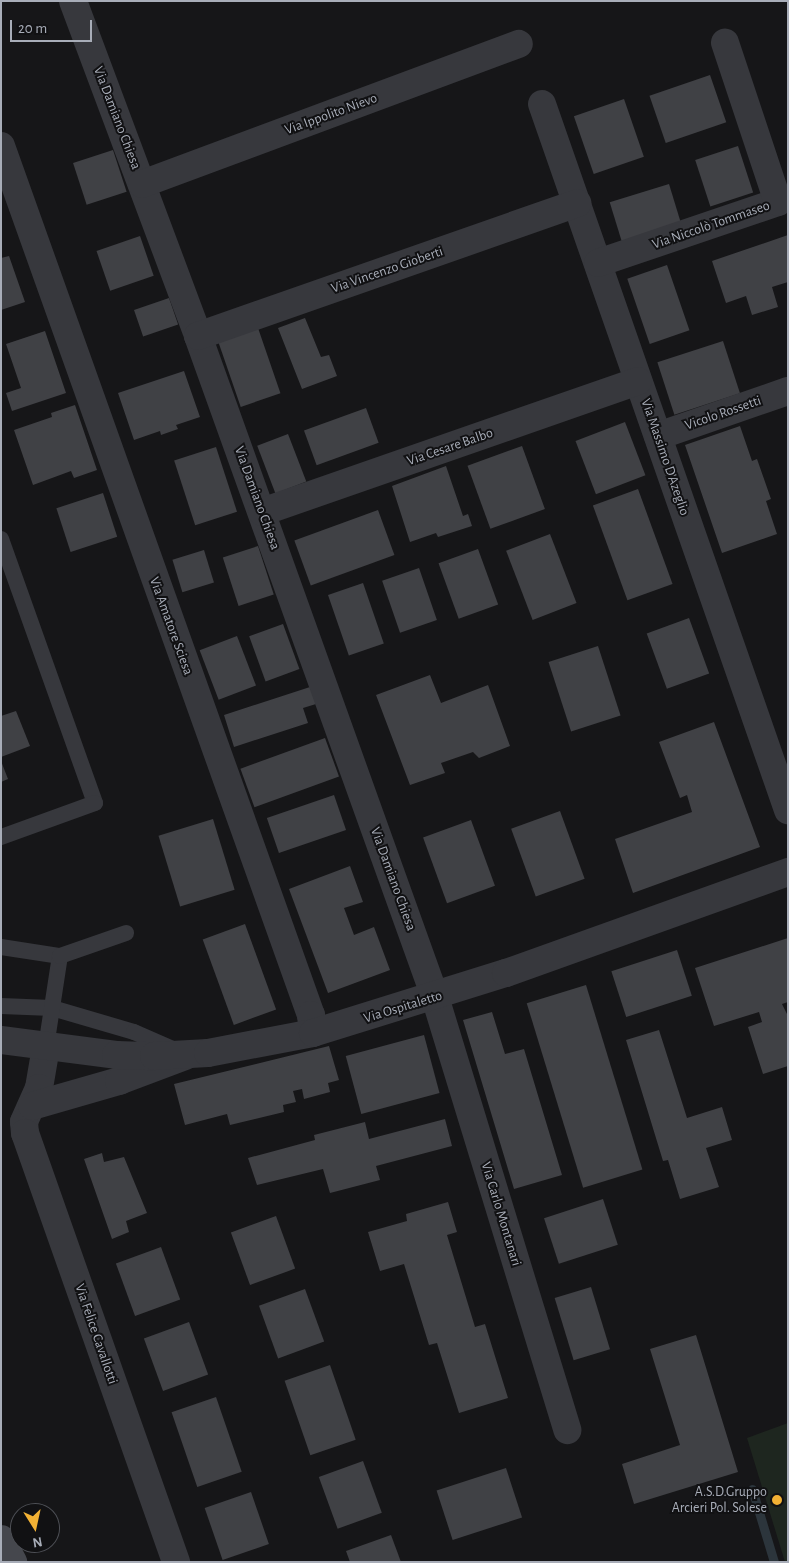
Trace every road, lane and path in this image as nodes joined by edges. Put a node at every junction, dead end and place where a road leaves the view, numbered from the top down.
1 (74, 1) edge
2 (725, 43) dead end
3 (519, 44) dead end
4 (542, 104) dead end
5 (1, 146) edge
6 (142, 184) junction
7 (577, 203) junction
8 (598, 263) junction
9 (198, 336) junction
10 (638, 381) junction
11 (788, 391) edge
12 (658, 436) junction
13 (262, 512) junction
14 (1, 539) edge
15 (788, 810) edge
16 (1, 837) edge
17 (788, 872) edge
18 (126, 933) dead end
19 (1, 947) edge
20 (60, 956) junction
21 (435, 997) junction
22 (1, 1006) edge
23 (52, 1008) junction
24 (313, 1033) junction
25 (1, 1040) edge
26 (46, 1047) junction
27 (186, 1055) junction
28 (32, 1106) junction
29 (567, 1430) dead end
30 (1, 1539) edge
31 (13, 1562) edge
32 (176, 1562) edge

1 - 6 street, Via Damiano Chiesa
2 - 8 street, Via Niccolò Tommaseo
3 - 6 street, Via Ippolito Nievo
4 - 7 street, Via Massimo D'Azeglio
5 - 24 street, Via Amatore Sciesa
6 - 9 street, Via Damiano Chiesa
7 - 8 street, Via Massimo D'Azeglio
7 - 9 street, Via Vincenzo Gioberti
8 - 10 street, Via Massimo D'Azeglio
9 - 13 street, Via Damiano Chiesa
10 - 12 street, Via Massimo D'Azeglio
10 - 13 street, Via Cesare Balbo
11 - 12 street, Vicolo Rossetti
12 - 15 street, Via Massimo D'Azeglio
13 - 21 street, Via Damiano Chiesa
14 - 16 lane
17 - 21 street, Via Ospitaletto
18 - 20 lane
19 - 20 lane
20 - 23 lane
21 - 24 street, Via Ospitaletto
21 - 29 street, Via Carlo Montanari
22 - 23 lane
23 - 26 lane
23 - 27 lane
24 - 27 street, Via Ospitaletto
25 - 26 street, Via Ospitaletto
26 - 27 street, Via Ospitaletto
26 - 28 street, Via Felice Cavallotti
27 - 28 street
28 - 32 street, Via Felice Cavallotti
30 - 31 main road

